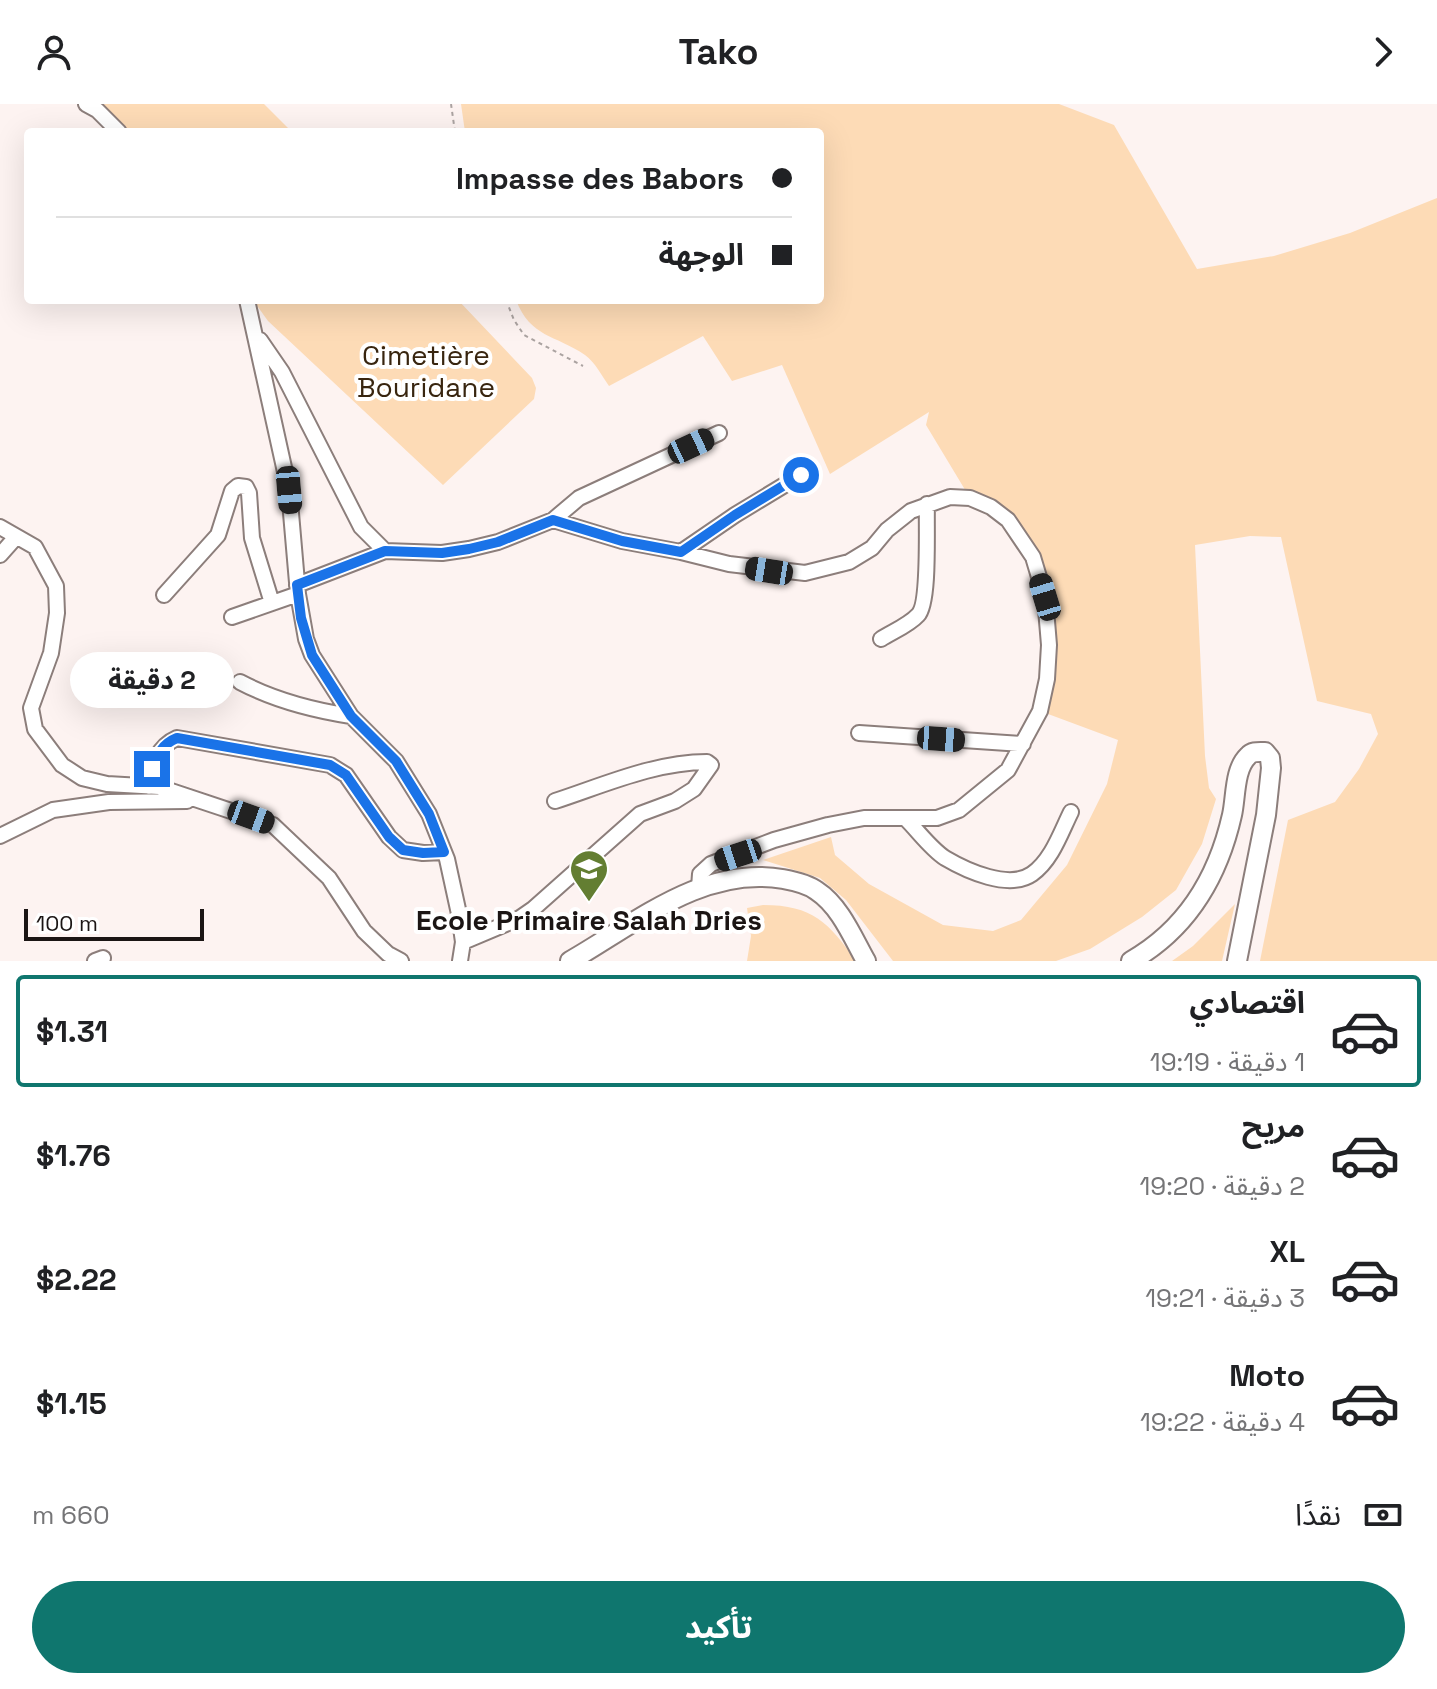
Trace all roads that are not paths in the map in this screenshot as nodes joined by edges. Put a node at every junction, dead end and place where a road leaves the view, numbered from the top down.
1 (86, 104) edge
2 (115, 128) edge
3 (248, 304) edge
4 (255, 333) junction
5 (719, 433) dead end
6 (801, 475) dead end
7 (927, 504) junction
8 (553, 520) junction
9 (0, 527) edge
10 (16, 537) junction
11 (385, 551) junction
12 (681, 552) junction
13 (0, 555) edge
14 (298, 589) junction
15 (164, 595) dead end
16 (272, 603) junction
17 (232, 617) dead end
18 (881, 639) dead end
19 (240, 682) dead end
20 (351, 716) junction
21 (859, 733) dead end
22 (1023, 744) junction
23 (149, 787) junction
24 (199, 801) junction
25 (555, 801) dead end
26 (1071, 812) dead end
27 (906, 819) junction
28 (0, 836) edge
29 (444, 852) junction
30 (699, 888) junction
31 (463, 942) junction
32 (401, 961) edge
33 (460, 961) edge
34 (570, 961) edge
35 (866, 961) edge
36 (1131, 961) edge
37 (1237, 961) edge

1 - 2 street
3 - 4 street
4 - 11 street
4 - 14 street
5 - 8 street
6 - 12 street
7 - 12 street
7 - 18 street
7 - 22 street
8 - 11 street
8 - 12 street
9 - 10 street
10 - 13 street
10 - 23 street
11 - 14 street
14 - 16 street
14 - 20 street
15 - 16 street
16 - 17 street
19 - 20 street
20 - 29 street
21 - 22 street
22 - 27 street
23 - 24 street
23 - 29 street
24 - 28 street
24 - 32 street
25 - 31 street
26 - 27 street
27 - 30 street
29 - 31 street
30 - 34 main road
30 - 35 main road
31 - 33 street
36 - 37 main road

